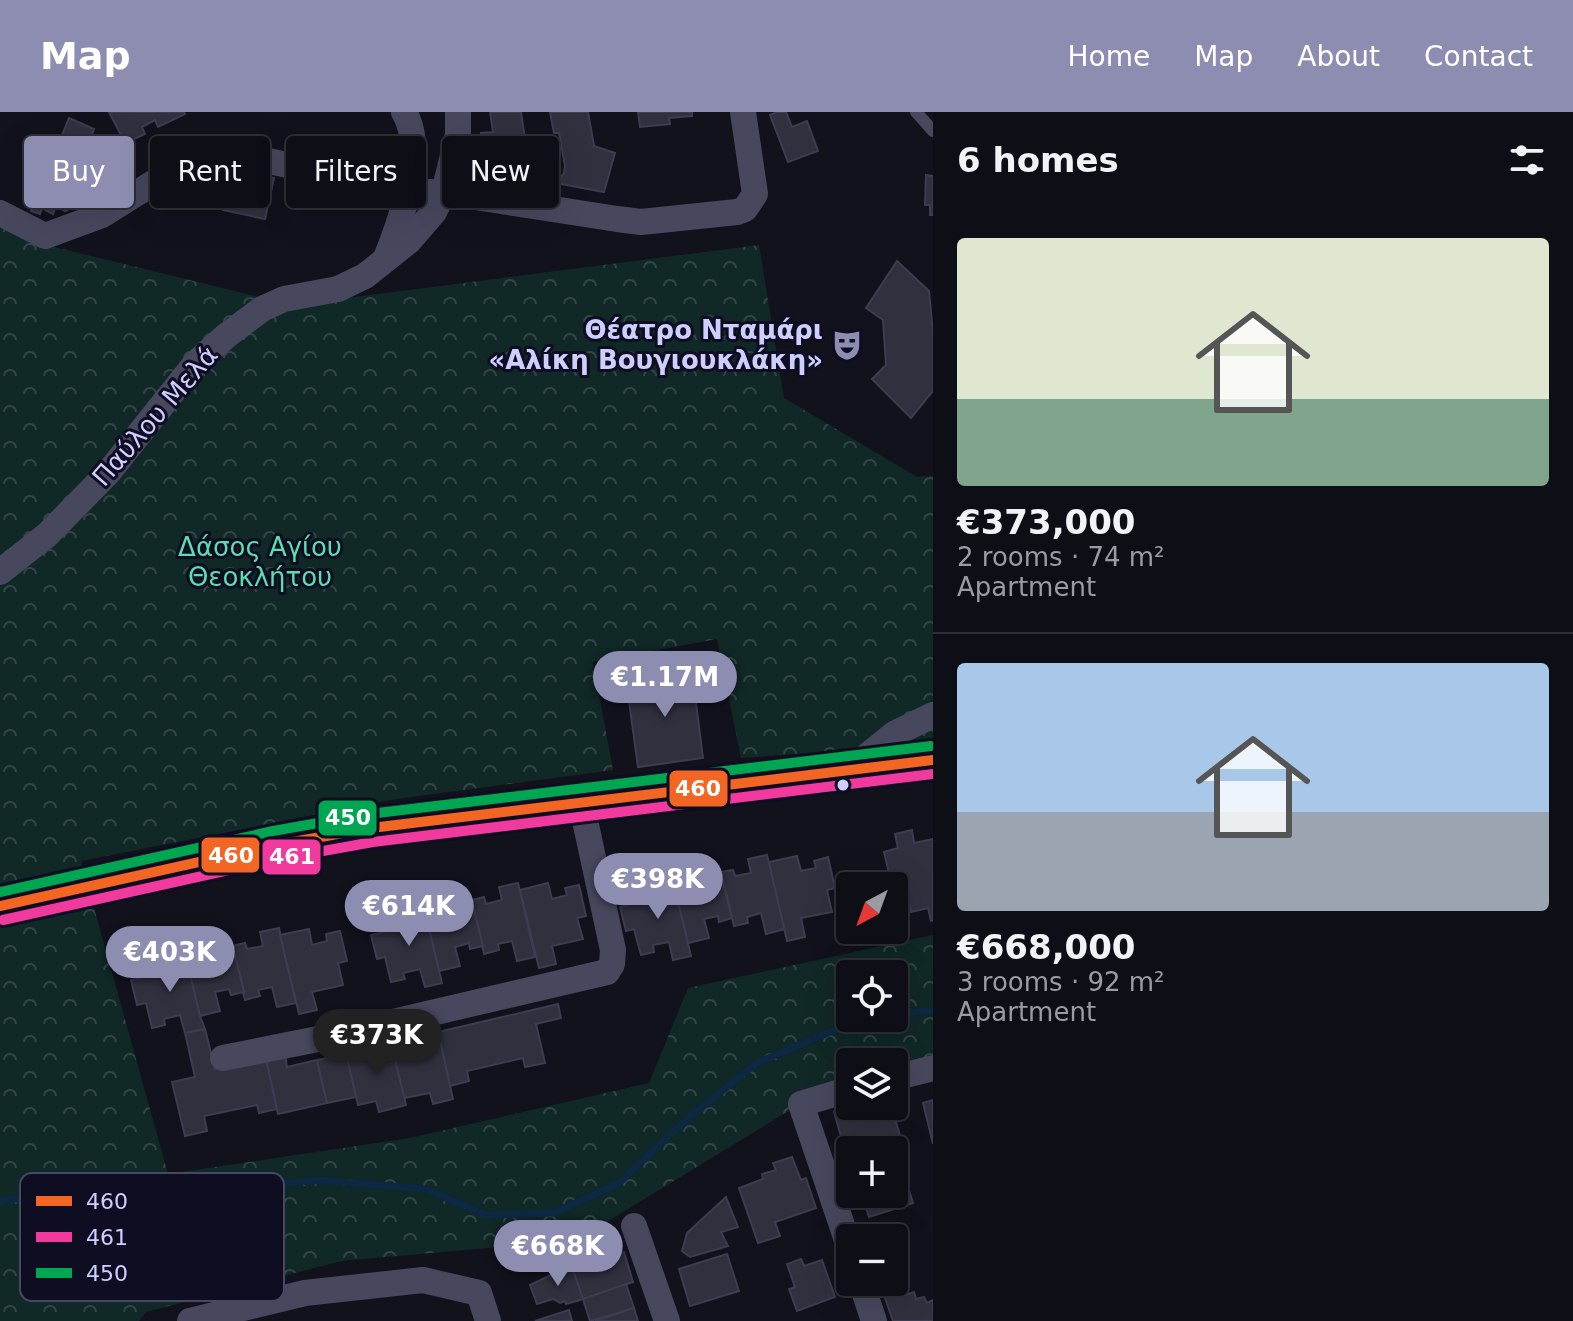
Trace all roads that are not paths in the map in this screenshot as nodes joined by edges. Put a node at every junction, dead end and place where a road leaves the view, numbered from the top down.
1 (404, 112) edge
2 (458, 112) edge
3 (743, 112) edge
4 (916, 112) edge
5 (933, 131) edge
6 (412, 136) edge
7 (458, 136) edge
8 (286, 165) edge
9 (442, 196) edge
10 (404, 208) edge
11 (549, 208) edge
12 (0, 213) edge
13 (384, 263) junction
14 (0, 572) edge
15 (933, 715) edge
16 (933, 760) edge
17 (852, 768) junction
18 (581, 802) junction
19 (0, 906) edge
20 (223, 1058) dead end
21 (933, 1068) edge
22 (908, 1074) edge
23 (836, 1092) edge
24 (842, 1224) edge
25 (634, 1226) dead end
26 (866, 1296) edge
27 (284, 1298) edge
28 (272, 1301) edge
29 (190, 1321) edge
30 (488, 1321) edge
31 (667, 1321) edge
32 (874, 1321) edge

1 - 6 street
2 - 7 street, Παύλου Μελά
3 - 11 street
4 - 5 lane
8 - 12 street
9 - 13 street, Παύλου Μελά
10 - 13 street
13 - 14 street, Παύλου Μελά
15 - 17 street
16 - 17 main road
17 - 18 main road
18 - 19 main road
18 - 20 street
21 - 22 street
23 - 24 street
25 - 31 street
26 - 32 street
27 - 30 street
28 - 29 street

